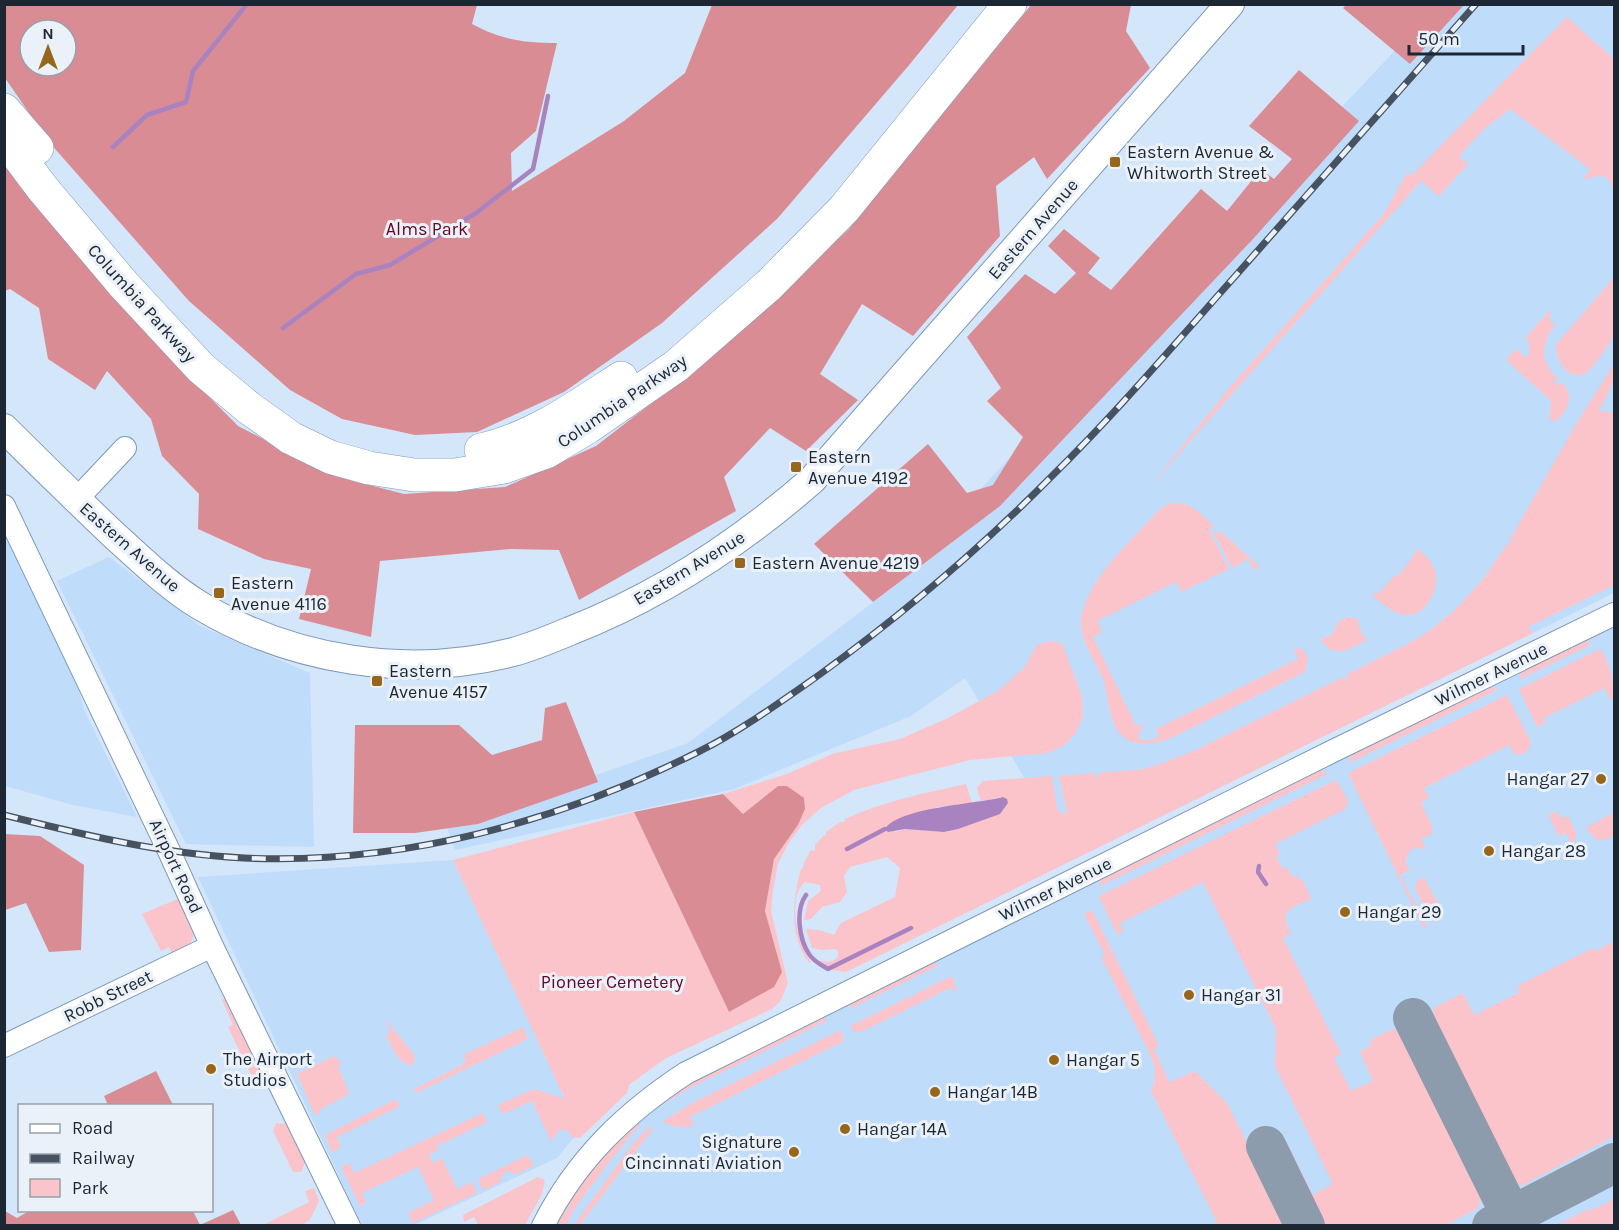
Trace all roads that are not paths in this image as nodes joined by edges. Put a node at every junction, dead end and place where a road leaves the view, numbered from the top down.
1 (985, 4) edge
2 (1010, 4) edge
3 (1230, 4) edge
4 (4, 110) edge
5 (4, 137) edge
6 (4, 428) edge
7 (125, 448) dead end
8 (76, 500) junction
9 (4, 506) edge
10 (1614, 614) edge
11 (212, 946) junction
12 (4, 1046) edge
13 (349, 1226) edge
14 (543, 1226) edge

1 - 4 highway, Columbia Parkway
2 - 5 highway, Columbia Parkway
3 - 8 main road, Eastern Avenue
6 - 8 main road, Eastern Avenue
7 - 8 street
9 - 11 street, Airport Road
10 - 14 street, Wilmer Avenue
11 - 12 street, Robb Street
11 - 13 street, Airport Road

